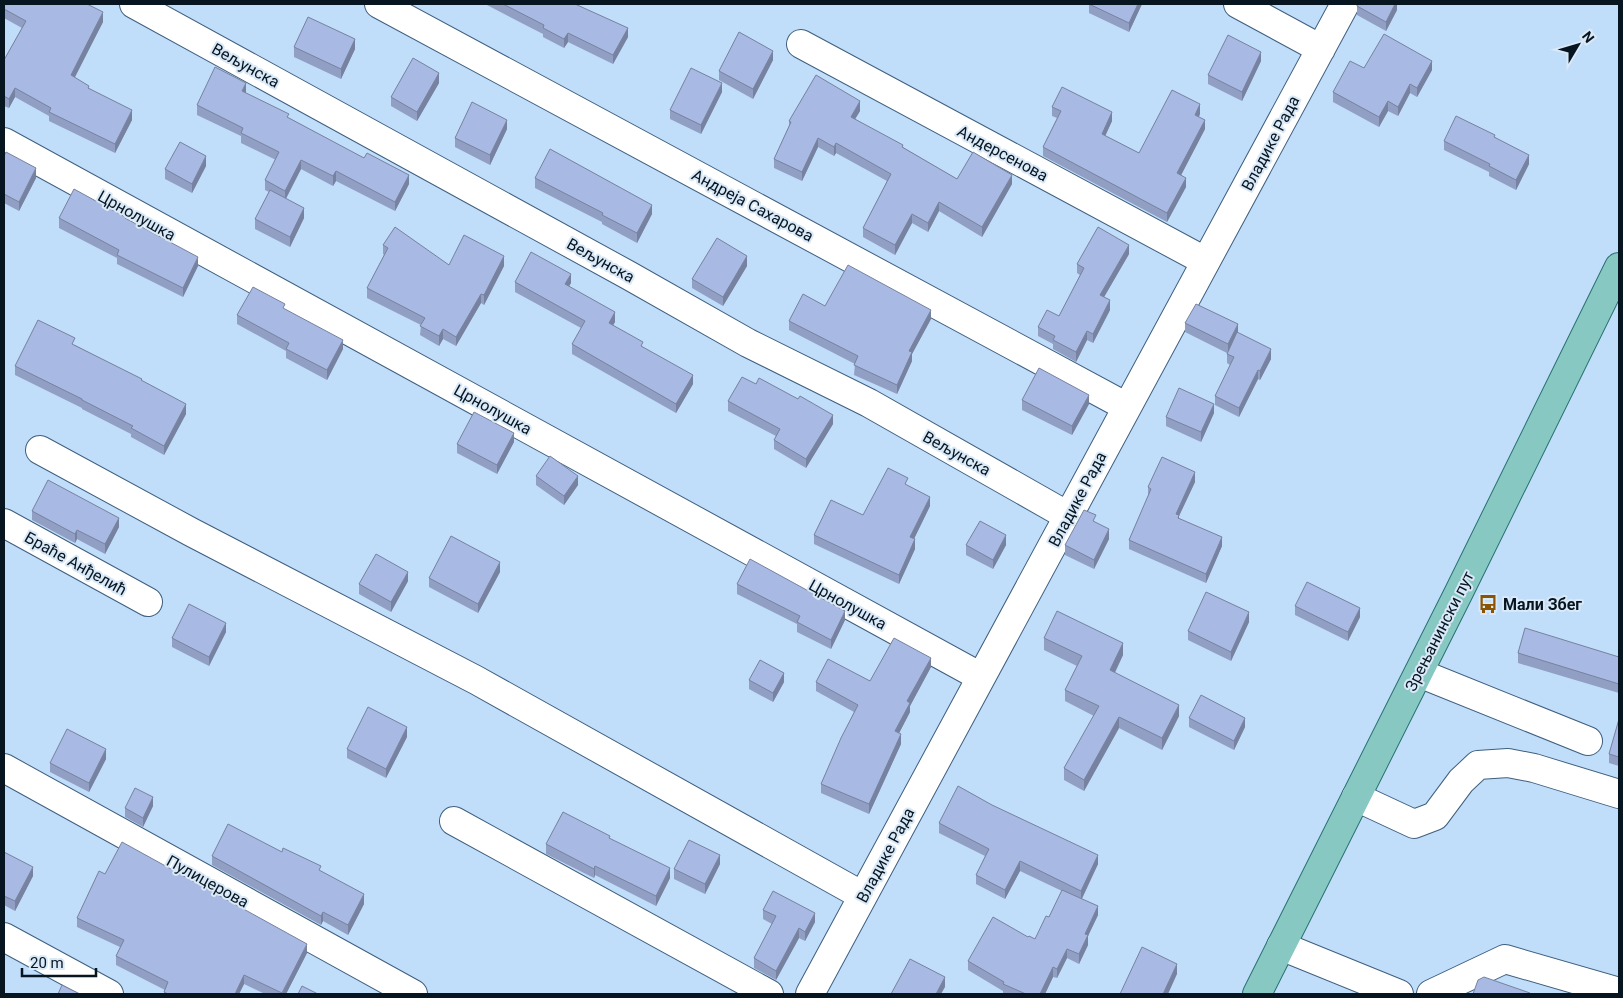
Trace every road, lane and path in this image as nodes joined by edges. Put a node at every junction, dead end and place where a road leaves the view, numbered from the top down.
1 (134, 4) edge
2 (379, 4) edge
3 (1238, 4) edge
4 (1345, 4) edge
5 (801, 44) dead end
6 (1321, 49) junction
7 (4, 142) edge
8 (1205, 262) junction
9 (1619, 267) edge
10 (1127, 407) junction
11 (40, 450) dead end
12 (1068, 516) junction
13 (4, 523) edge
14 (148, 602) dead end
15 (1419, 673) junction
16 (981, 678) junction
17 (1588, 742) dead end
18 (4, 768) edge
19 (1619, 794) edge
20 (1356, 797) junction
21 (454, 821) dead end
22 (863, 896) junction
23 (4, 937) edge
24 (1281, 946) junction
25 (1619, 992) edge
26 (109, 994) edge
27 (413, 994) edge
28 (769, 994) edge
29 (810, 994) edge
30 (1257, 994) edge
31 (1398, 994) edge
32 (1431, 994) edge

1 - 12 street, Вељунска
2 - 10 street, Андреја Сахарова
3 - 6 street
4 - 6 street, Владике Рада
5 - 8 street, Андерсенова
6 - 8 street, Владике Рада
7 - 16 street, Црнолушка
8 - 10 street, Владике Рада
9 - 15 main road, Зрењанински пут
10 - 12 street, Владике Рада
11 - 22 street
12 - 16 street, Владике Рада
13 - 14 street, Браће Анђелић
15 - 17 street
15 - 20 main road, Зрењанински пут
16 - 22 street, Владике Рада
18 - 27 street, Пулицерова
19 - 20 street
20 - 24 main road, Зрењанински пут
21 - 28 street
22 - 29 street, Владике Рада
23 - 26 street
24 - 30 main road, Зрењанински пут
24 - 31 street
25 - 32 street

